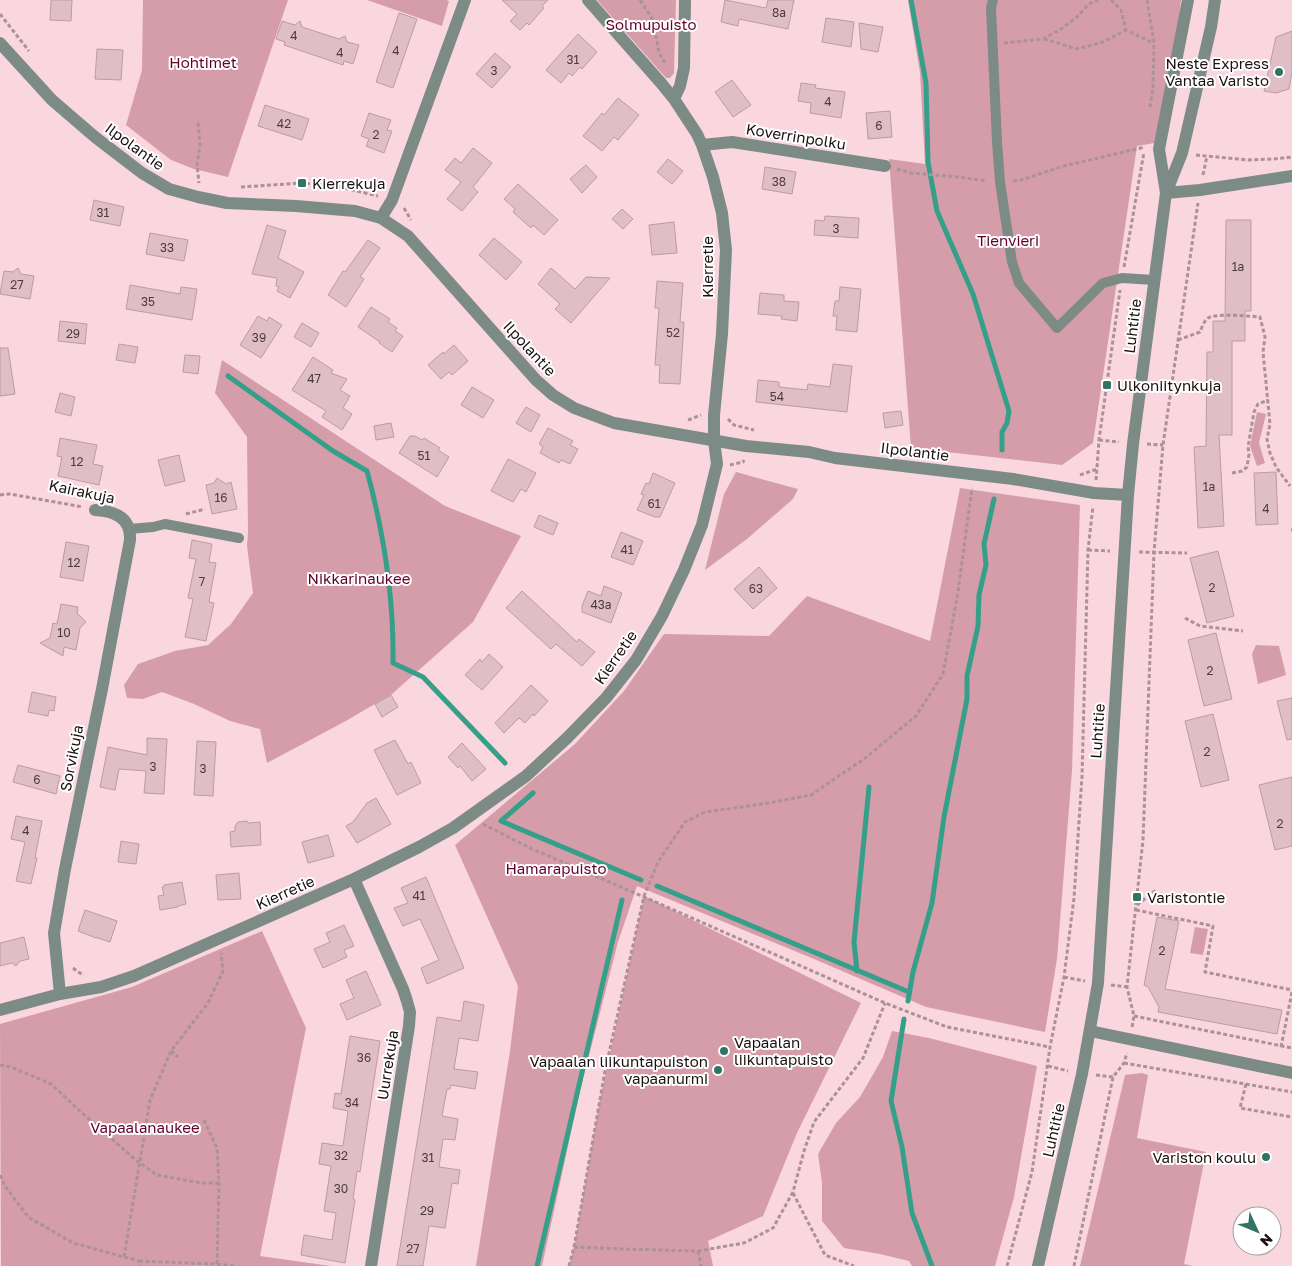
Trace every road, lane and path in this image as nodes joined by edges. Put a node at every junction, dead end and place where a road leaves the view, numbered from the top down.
1 (465, 0) edge
2 (588, 0) edge
3 (640, 0) edge
4 (685, 0) edge
5 (993, 0) edge
6 (1098, 0) edge
7 (1111, 0) edge
8 (1147, 0) edge
9 (1188, 0) edge
10 (1215, 0) edge
11 (0, 14) edge
12 (1126, 30) junction
13 (1043, 38) junction
14 (0, 43) edge
15 (1154, 43) junction
16 (993, 44) junction
17 (33, 56) dead end
18 (680, 86) junction
19 (674, 99) junction
20 (1150, 113) dead end
21 (198, 123) dead end
22 (1146, 139) dead end
23 (702, 145) junction
24 (1144, 147) junction
25 (1292, 157) edge
26 (885, 166) dead end
27 (911, 173) dead end
28 (1292, 176) edge
29 (192, 181) dead end
30 (1000, 182) junction
31 (238, 188) dead end
32 (1200, 190) junction
33 (1166, 193) junction
34 (392, 200) junction
35 (381, 218) junction
36 (414, 225) dead end
37 (1122, 278) junction
38 (1154, 280) junction
39 (1178, 340) junction
40 (1268, 400) junction
41 (714, 415) junction
42 (687, 421) dead end
43 (756, 431) dead end
44 (714, 440) junction
45 (1097, 469) junction
46 (1232, 472) dead end
47 (1071, 474) dead end
48 (974, 475) junction
49 (1290, 486) dead end
50 (1094, 493) junction
51 (0, 495) edge
52 (1128, 496) junction
53 (95, 510) joint
54 (129, 529) junction
55 (239, 538) dead end
56 (1154, 552) junction
57 (1187, 553) dead end
58 (1185, 618) dead end
59 (1243, 632) dead end
60 (474, 813) junction
61 (354, 879) junction
62 (1156, 890) dead end
63 (644, 896) junction
64 (1137, 905) junction
65 (1136, 910) junction
66 (219, 938) junction
67 (57, 969) junction
68 (91, 975) dead end
69 (1292, 991) edge
70 (60, 994) junction
71 (885, 1003) junction
72 (0, 1010) edge
73 (1134, 1016) junction
74 (1090, 1031) junction
75 (1130, 1039) junction
76 (1050, 1047) junction
77 (1281, 1047) junction
78 (1292, 1048) edge
79 (172, 1051) junction
80 (178, 1058) dead end
81 (1124, 1063) junction
82 (0, 1065) edge
83 (1292, 1072) edge
84 (1246, 1084) junction
85 (1292, 1092) edge
86 (1292, 1117) edge
87 (204, 1120) dead end
88 (140, 1163) junction
89 (0, 1175) edge
90 (219, 1183) junction
91 (793, 1192) junction
92 (574, 1247) junction
93 (698, 1251) junction
94 (124, 1257) junction
95 (139, 1261) junction
96 (217, 1264) junction
97 (141, 1266) edge
98 (234, 1266) edge
99 (371, 1266) edge
100 (569, 1266) edge
101 (701, 1266) edge
102 (854, 1266) edge
103 (1007, 1266) edge
104 (1038, 1266) edge
105 (1074, 1266) edge

1 - 34 street
2 - 19 street, Kierretie
3 - 18 path
4 - 18 street
5 - 16 lane
6 - 13 path
7 - 12 path
8 - 15 path
9 - 33 street, Luhtitie
10 - 33 street, Luhtitie
11 - 17 path
12 - 13 path
12 - 15 path
13 - 16 path
14 - 35 street, Ilpolantie
15 - 20 path
16 - 30 lane
18 - 19 street
19 - 23 street, Kierretie
21 - 29 path
22 - 24 path
23 - 26 street, Koverrinpolku
23 - 41 street, Kierretie
24 - 30 path
24 - 37 path
25 - 32 path
27 - 30 path
28 - 32 street
30 - 37 lane
31 - 34 path
32 - 33 street
32 - 39 path
33 - 38 street, Luhtitie
34 - 35 street
34 - 36 path
35 - 44 street, Ilpolantie
37 - 38 lane
37 - 45 path
38 - 52 street, Luhtitie
39 - 40 path
39 - 56 path
40 - 46 path
40 - 49 path
41 - 42 path
41 - 43 path
41 - 44 street, Kierretie
44 - 48 street, Ilpolantie
44 - 60 street, Kierretie
45 - 47 path
45 - 50 path
48 - 50 street, Ilpolantie
48 - 63 path
50 - 52 street, Ilpolantie
50 - 76 path
51 - 53 path, Kairakuja
52 - 74 street, Luhtitie
53 - 54 street, Kairakuja
54 - 55 lane
54 - 67 street, Sorvikuja
56 - 57 path
56 - 64 path
58 - 59 path
60 - 61 street, Kierretie
60 - 63 path
61 - 66 street, Kierretie
61 - 99 street, Uurrekuja
62 - 64 path
63 - 71 path
63 - 92 path
64 - 65 path
65 - 69 path
65 - 73 path
66 - 70 street, Kierretie
66 - 79 path
67 - 68 path
67 - 70 street, Sorvikuja
69 - 77 path
70 - 72 street, Kierretie
71 - 76 path
71 - 91 path
73 - 75 path
73 - 77 path
74 - 75 street
74 - 104 street, Luhtitie
75 - 81 path
75 - 83 street
76 - 103 path
77 - 78 path
79 - 80 path
79 - 88 path
81 - 84 path
81 - 105 path
82 - 88 path
84 - 85 path
84 - 86 path
87 - 90 path
88 - 90 path
88 - 94 path
89 - 94 path
90 - 96 path
91 - 93 path
91 - 102 path
92 - 93 path
92 - 100 path
93 - 101 path
94 - 95 path
95 - 96 path
95 - 97 path
96 - 98 path

